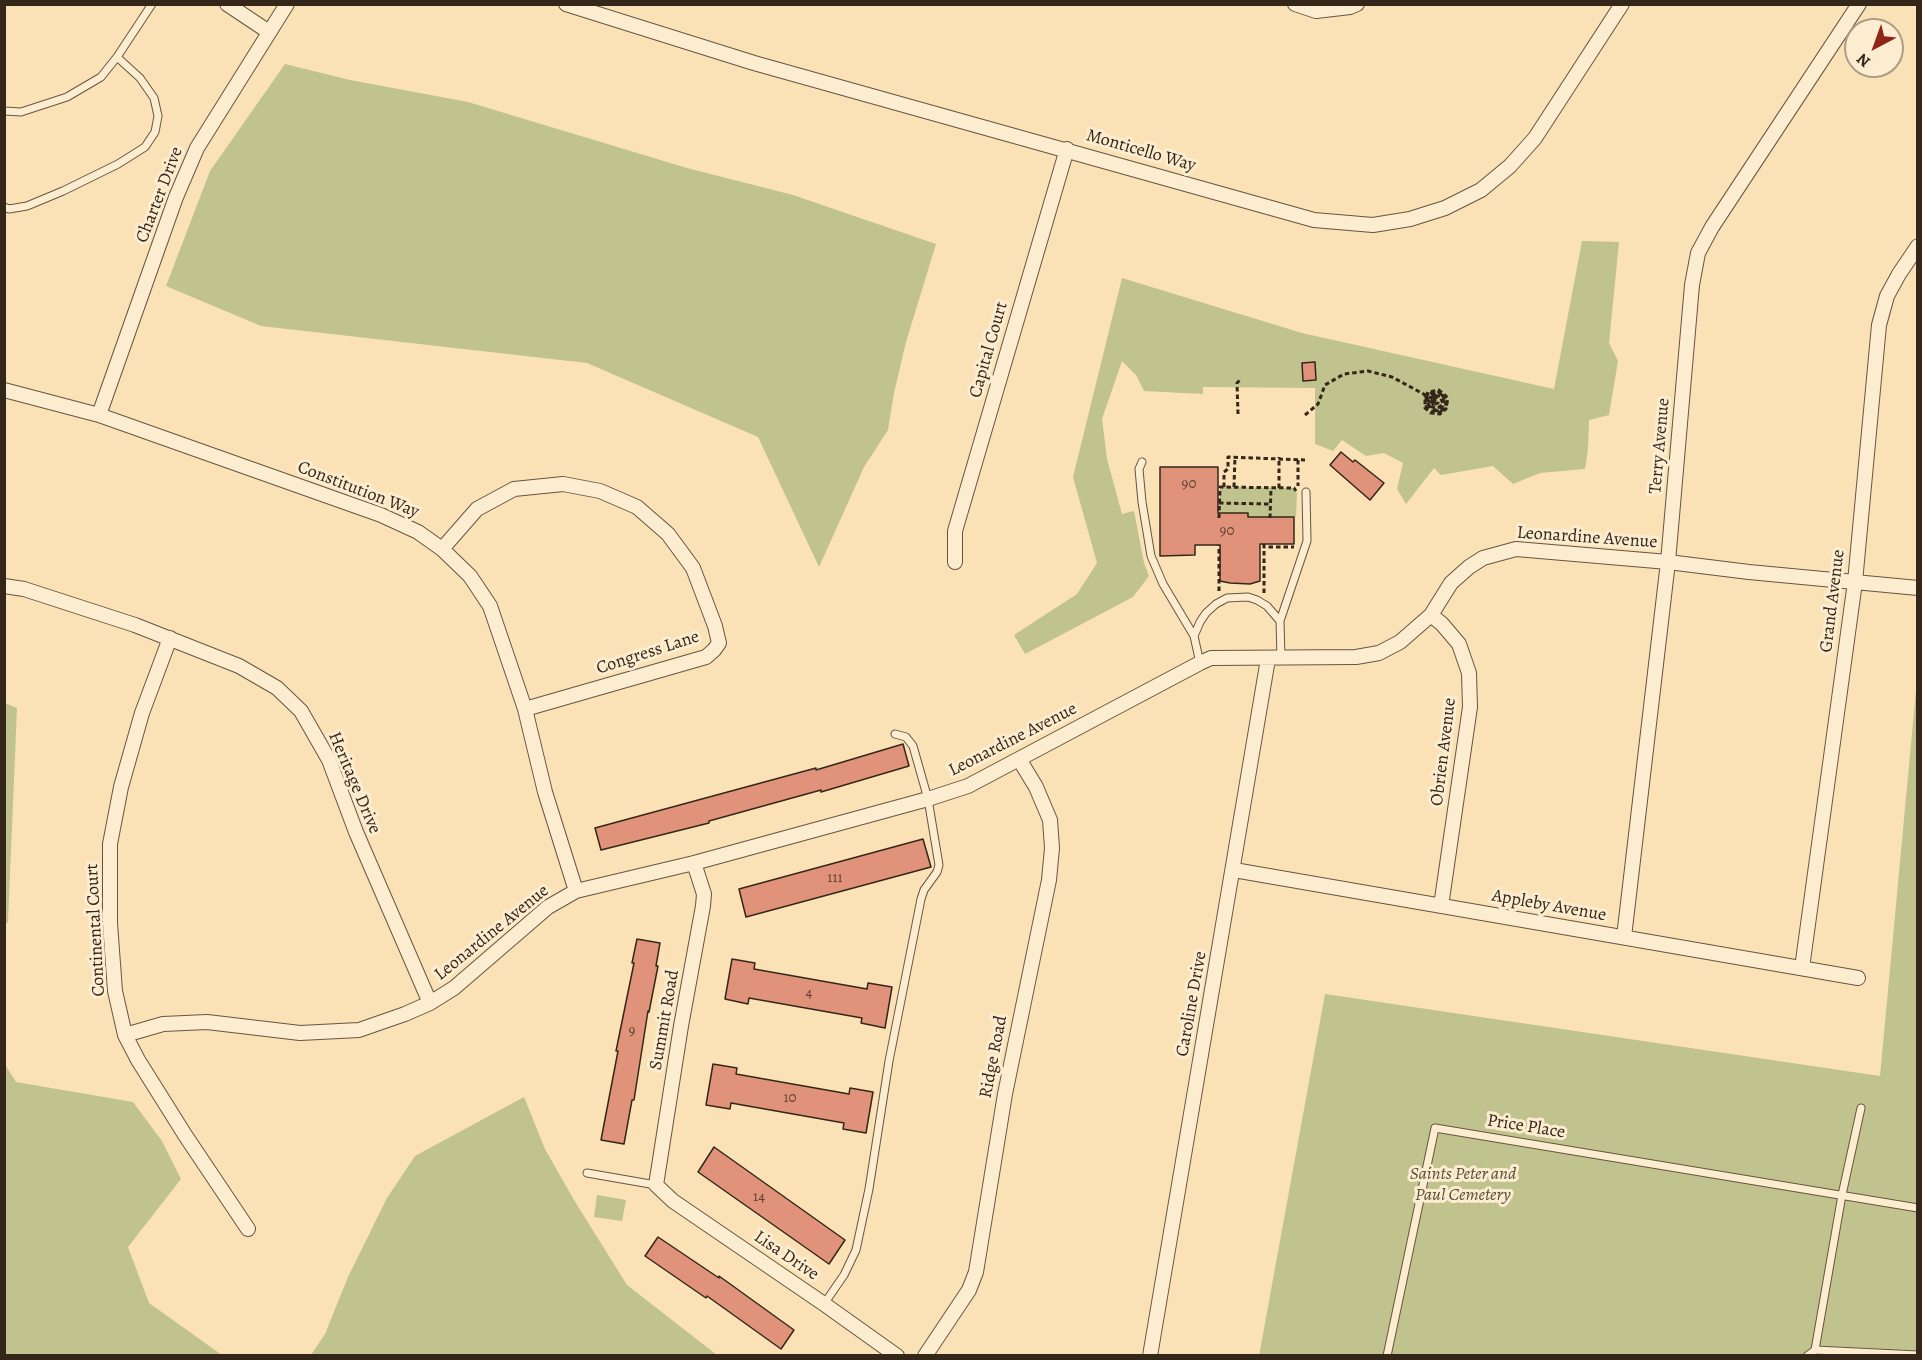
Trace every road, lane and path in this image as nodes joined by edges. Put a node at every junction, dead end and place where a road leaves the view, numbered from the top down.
1 (152, 4) edge
2 (227, 4) edge
3 (287, 4) edge
4 (566, 4) edge
5 (1295, 4) edge
6 (1357, 4) edge
7 (1622, 4) edge
8 (1859, 4) edge
9 (269, 32) junction
10 (117, 57) junction
11 (4, 111) edge
12 (1067, 149) junction
13 (4, 207) edge
14 (1917, 246) edge
15 (1241, 379) dead end
16 (4, 390) edge
17 (1438, 403) dead end
18 (1238, 414) dead end
19 (99, 415) junction
20 (1305, 415) dead end
21 (1235, 457) junction
22 (1279, 458) junction
23 (1298, 459) junction
24 (1305, 460) dead end
25 (1142, 462) dead end
26 (1224, 487) junction
27 (1234, 487) junction
28 (1270, 488) junction
29 (1279, 488) junction
30 (1306, 492) dead end
31 (1219, 503) junction
32 (1270, 504) junction
33 (1219, 518) dead end
34 (1270, 518) dead end
35 (1219, 545) dead end
36 (1296, 547) dead end
37 (442, 549) junction
38 (955, 562) dead end
39 (1668, 562) junction
40 (1855, 582) junction
41 (4, 586) edge
42 (1917, 588) edge
43 (1219, 602) junction
44 (1264, 604) junction
45 (1431, 615) junction
46 (1281, 621) junction
47 (1194, 636) junction
48 (170, 638) junction
49 (1275, 659) junction
50 (1200, 663) junction
51 (525, 709) junction
52 (896, 734) dead end
53 (1019, 759) junction
54 (928, 800) junction
55 (694, 863) junction
56 (1234, 870) junction
57 (576, 891) junction
58 (1441, 906) junction
59 (1624, 937) junction
60 (1802, 968) junction
61 (1858, 978) dead end
62 (430, 1003) junction
63 (125, 1035) junction
64 (1861, 1108) dead end
65 (587, 1173) dead end
66 (657, 1185) junction
67 (1842, 1195) junction
68 (1917, 1208) edge
69 (248, 1229) dead end
70 (824, 1304) junction
71 (1815, 1350) junction
72 (1917, 1355) edge
73 (897, 1356) edge
74 (925, 1356) edge
75 (1150, 1356) edge
76 (1388, 1356) edge
77 (1808, 1356) edge

1 - 10 lane
2 - 9 street
3 - 9 street, Charter Drive
4 - 12 street, Monticello Way
5 - 6 street
7 - 12 street, Monticello Way
8 - 39 street, Terry Avenue
9 - 19 street, Charter Drive
10 - 11 lane
10 - 13 lane
12 - 38 street, Capital Court
14 - 40 street, Grand Avenue
15 - 18 path
16 - 19 street, Constitution Way
17 - 20 path
19 - 37 street, Constitution Way
21 - 22 path
21 - 26 path
21 - 27 path
22 - 23 path
22 - 29 path
23 - 24 path
23 - 29 path
25 - 47 lane
26 - 27 path
26 - 31 path
27 - 28 path
28 - 29 path
28 - 32 path
30 - 46 lane
31 - 32 path
31 - 33 path
32 - 34 path
35 - 43 path
36 - 44 path
37 - 51 street, Constitution Way
37 - 51 street, Congress Lane
39 - 40 street, Leonardine Avenue
39 - 45 street, Leonardine Avenue
39 - 59 street, Terry Avenue
40 - 42 street, Leonardine Avenue
40 - 60 street, Grand Avenue
41 - 48 street, Heritage Drive
43 - 44 lane
43 - 47 lane
44 - 46 lane
45 - 49 street, Leonardine Avenue
45 - 58 street, Obrien Avenue
46 - 49 lane
47 - 50 lane
48 - 62 street, Heritage Drive
48 - 63 street, Continental Court
49 - 50 street, Leonardine Avenue
49 - 56 street, Caroline Drive
50 - 53 street, Leonardine Avenue
51 - 57 street, Constitution Way
52 - 54 lane
53 - 54 street, Leonardine Avenue
53 - 74 street, Ridge Road
54 - 55 street, Leonardine Avenue
54 - 70 lane
55 - 57 street, Leonardine Avenue
55 - 66 street, Summit Road
56 - 58 street, Appleby Avenue
56 - 75 street, Caroline Drive
57 - 62 street, Leonardine Avenue
58 - 59 street, Appleby Avenue
59 - 60 street, Appleby Avenue
60 - 61 street, Appleby Avenue
62 - 63 street, Leonardine Avenue
63 - 69 street, Continental Court
64 - 67 lane
65 - 66 lane
66 - 70 street, Lisa Drive
67 - 68 lane
67 - 71 lane
67 - 76 lane, Price Place
70 - 73 street, Lisa Drive
71 - 72 lane
71 - 77 lane

